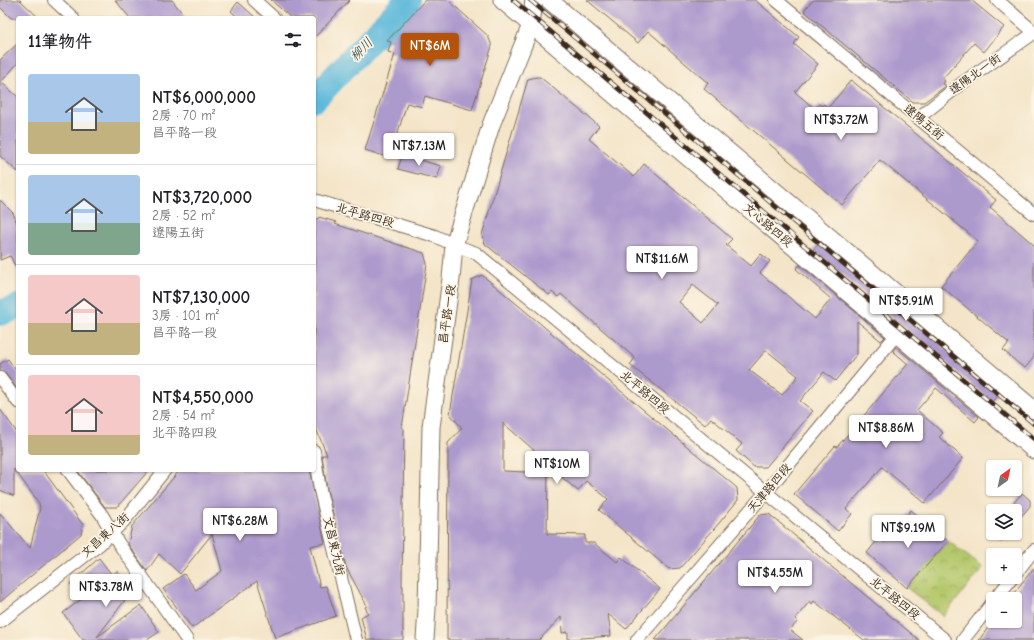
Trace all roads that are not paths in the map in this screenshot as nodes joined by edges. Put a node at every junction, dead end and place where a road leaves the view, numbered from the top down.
1 (54, 0) edge
2 (254, 0) edge
3 (502, 0) edge
4 (534, 0) edge
5 (549, 0) edge
6 (776, 0) edge
7 (997, 0) edge
8 (71, 16) edge
9 (272, 16) edge
10 (531, 25) junction
11 (1034, 32) edge
12 (918, 118) junction
13 (316, 201) edge
14 (1034, 214) edge
15 (454, 246) junction
16 (897, 334) junction
17 (0, 378) edge
18 (16, 399) edge
19 (1034, 410) edge
20 (1034, 450) edge
21 (316, 464) edge
22 (69, 472) edge
23 (163, 472) edge
24 (766, 492) junction
25 (112, 531) junction
26 (1034, 550) edge
27 (1022, 565) edge
28 (1008, 584) edge
29 (1001, 592) edge
30 (986, 611) edge
31 (0, 622) edge
32 (187, 640) edge
33 (356, 640) edge
34 (425, 640) edge
35 (637, 640) edge
36 (945, 640) edge
37 (964, 640) edge

1 - 8 street
2 - 9 street
3 - 10 main road, 文心路四段
4 - 10 main road, 昌平路一段
5 - 19 main road
6 - 12 street, 遼陽五街
7 - 11 street
10 - 15 main road, 昌平路一段
10 - 16 main road, 文心路四段
11 - 12 street, 遼陽北一街
12 - 14 street, 遼陽五街
13 - 15 street, 北平路四段
15 - 24 street, 北平路四段
15 - 34 main road, 昌平路一段
16 - 20 main road, 文心路四段
16 - 24 street, 天津路四段
17 - 18 street
21 - 33 street, 文昌東九街
22 - 25 street
23 - 25 street, 文昌東八街
24 - 35 street, 天津路四段
24 - 36 street, 北平路四段
25 - 31 street, 文昌東八街
25 - 32 street
26 - 27 street
28 - 29 street
30 - 37 street

